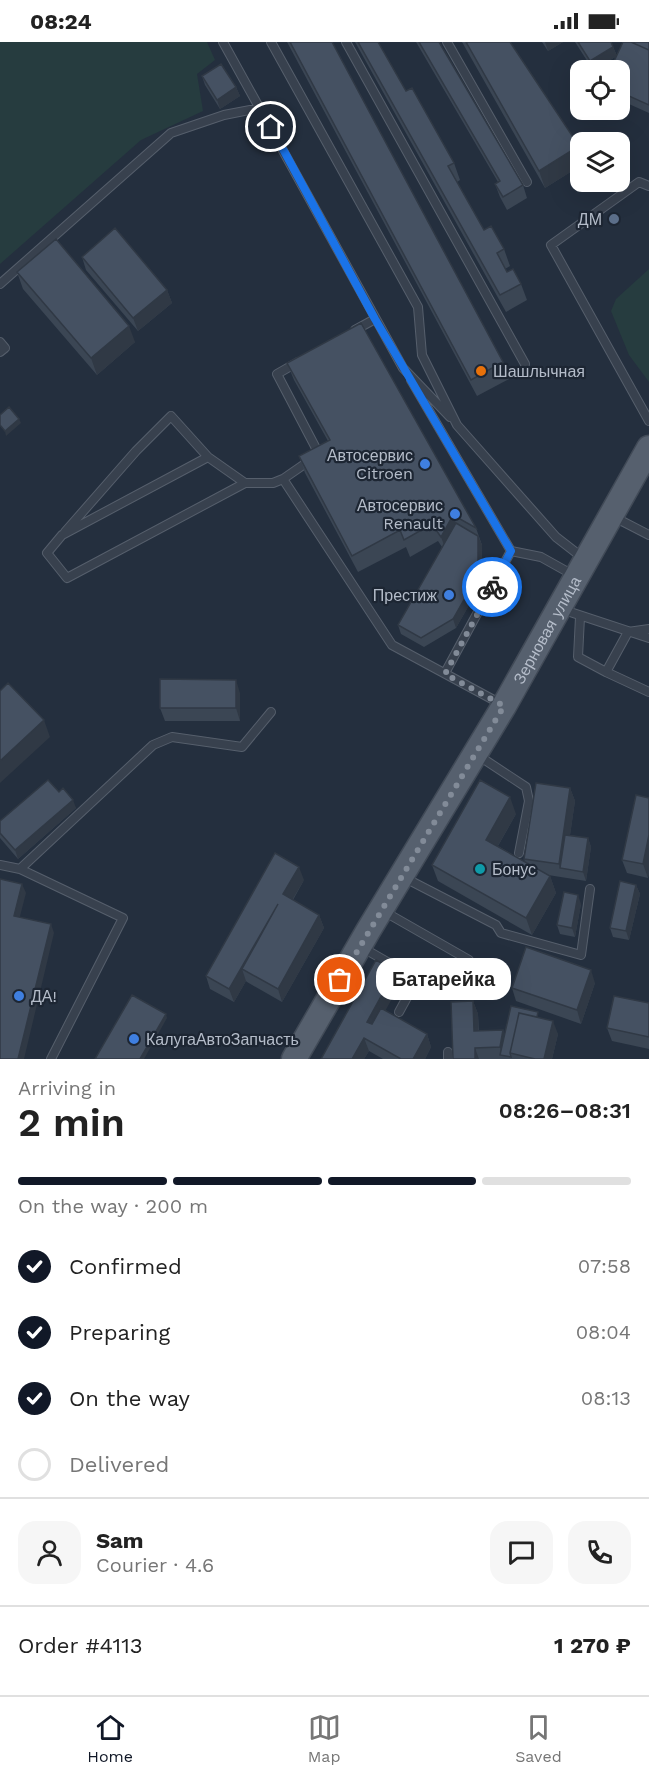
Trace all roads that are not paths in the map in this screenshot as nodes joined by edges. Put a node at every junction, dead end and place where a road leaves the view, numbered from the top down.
1 (224, 42) edge
2 (271, 42) edge
3 (346, 42) edge
4 (447, 42) edge
5 (260, 108) junction
6 (527, 182) dead end
7 (649, 186) edge
8 (0, 285) edge
9 (375, 319) junction
10 (346, 336) edge
11 (0, 342) edge
12 (0, 352) edge
13 (307, 357) edge
14 (525, 364) dead end
15 (403, 368) junction
16 (649, 421) edge
17 (457, 425) junction
18 (649, 448) edge
19 (208, 457) junction
20 (283, 479) junction
21 (245, 483) junction
22 (610, 515) junction
23 (62, 535) junction
24 (649, 535) edge
25 (511, 551) junction
26 (580, 568) junction
27 (570, 612) junction
28 (649, 629) edge
29 (628, 632) junction
30 (649, 638) edge
31 (606, 672) junction
32 (445, 674) junction
33 (649, 692) edge
34 (504, 706) junction
35 (271, 712) dead end
36 (475, 753) junction
37 (519, 853) dead end
38 (0, 865) edge
39 (20, 869) junction
40 (401, 876) junction
41 (590, 889) dead end
42 (381, 910) junction
43 (360, 945) junction
44 (470, 960) dead end
45 (399, 1011) dead end
46 (51, 1059) edge
47 (294, 1059) edge

1 - 5 lane
2 - 17 lane
3 - 14 lane
4 - 6 lane
5 - 8 lane
5 - 9 lane
7 - 16 lane
9 - 10 lane
9 - 15 lane
11 - 12 lane
13 - 20 lane
15 - 17 lane
15 - 25 lane
17 - 26 lane
18 - 22 main road, Зерновая улица
19 - 21 lane
19 - 23 lane
19 - 23 lane
20 - 21 lane
20 - 32 lane
21 - 23 lane
22 - 24 lane
22 - 26 main road, Зерновая улица
25 - 26 lane
25 - 32 lane
26 - 27 main road, Зерновая улица
27 - 29 lane
27 - 31 lane
27 - 34 main road, Зерновая улица
28 - 29 lane
29 - 30 lane
29 - 31 lane
31 - 33 lane
32 - 34 lane
34 - 36 main road, Зерновая улица
35 - 39 lane
36 - 37 lane
36 - 40 main road, Зерновая улица
38 - 39 lane
39 - 46 lane
40 - 41 lane
40 - 42 main road, Зерновая улица
42 - 43 main road, Зерновая улица
42 - 44 lane
43 - 45 lane
43 - 47 main road, Зерновая улица

